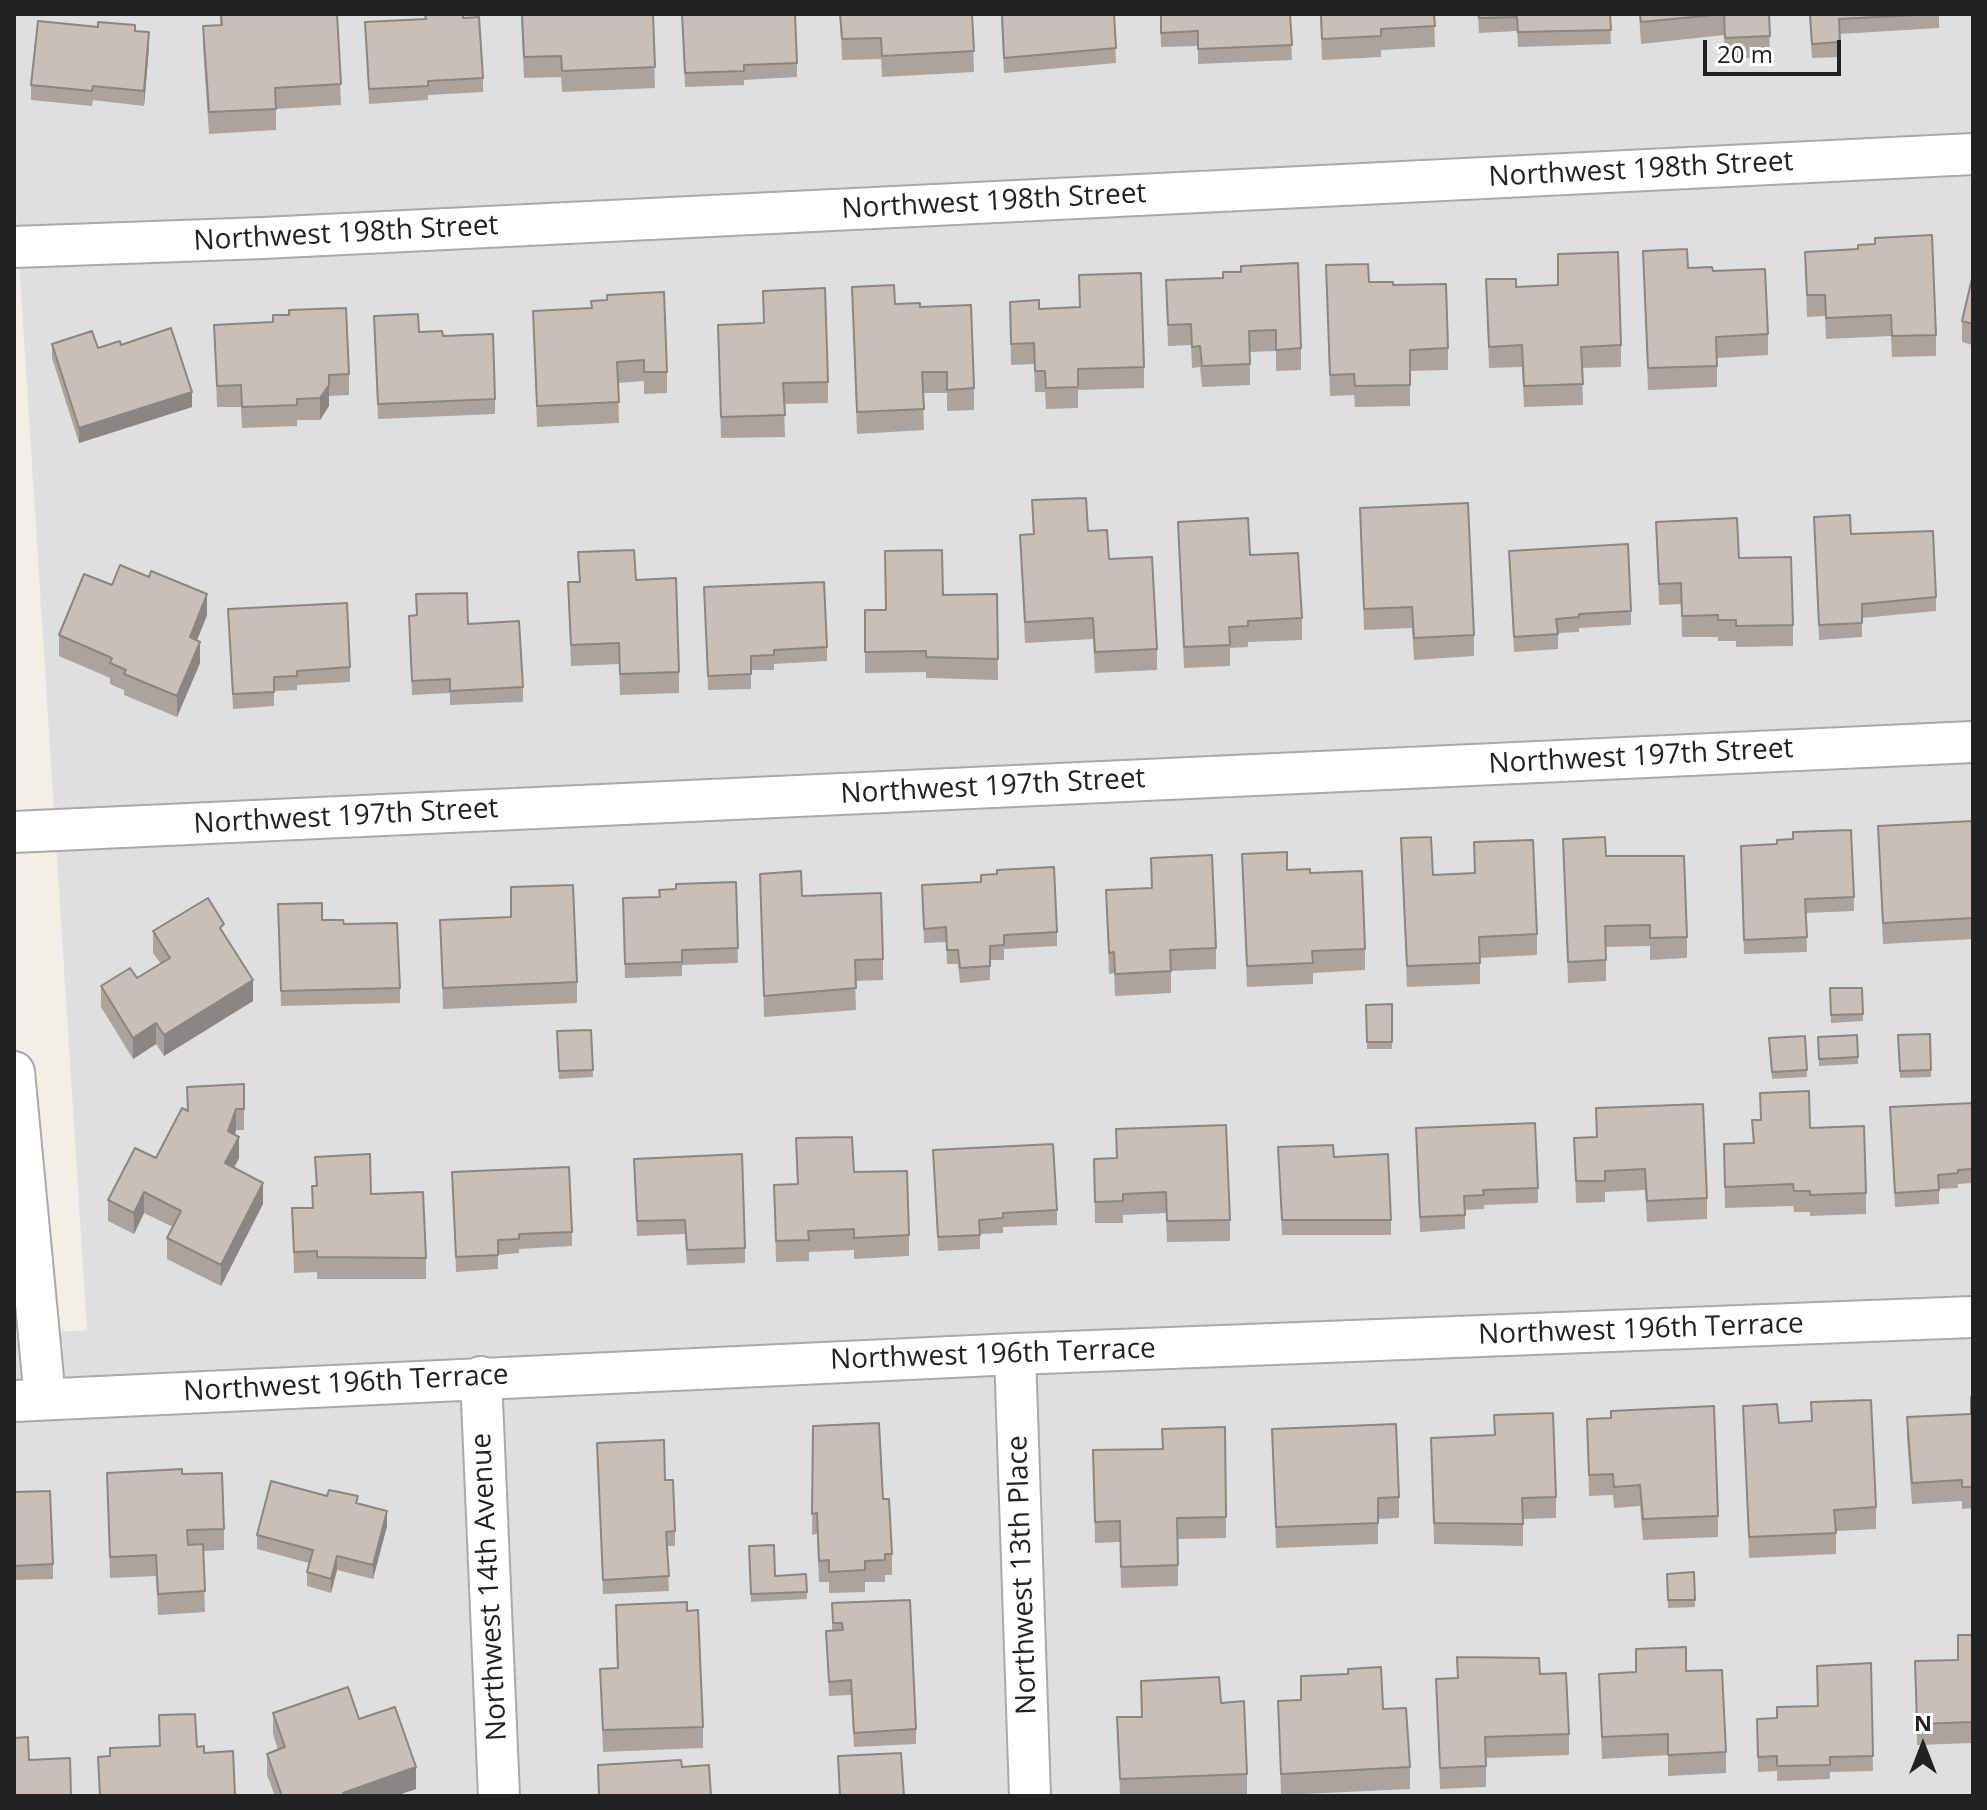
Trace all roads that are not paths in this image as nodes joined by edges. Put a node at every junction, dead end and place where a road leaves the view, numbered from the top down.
1 (1973, 154) edge
2 (14, 247) edge
3 (1973, 742) edge
4 (14, 832) edge
5 (14, 1072) edge
6 (1973, 1317) edge
7 (1015, 1354) junction
8 (481, 1377) junction
9 (30, 1400) edge
10 (499, 1796) edge
11 (1030, 1796) edge

1 - 2 street, Northwest 198th Street
3 - 4 street, Northwest 197th Street
5 - 9 street
6 - 7 street, Northwest 196th Terrace
7 - 8 street, Northwest 196th Terrace
7 - 11 street, Northwest 13th Place
8 - 9 street, Northwest 196th Terrace
8 - 10 street, Northwest 14th Avenue

